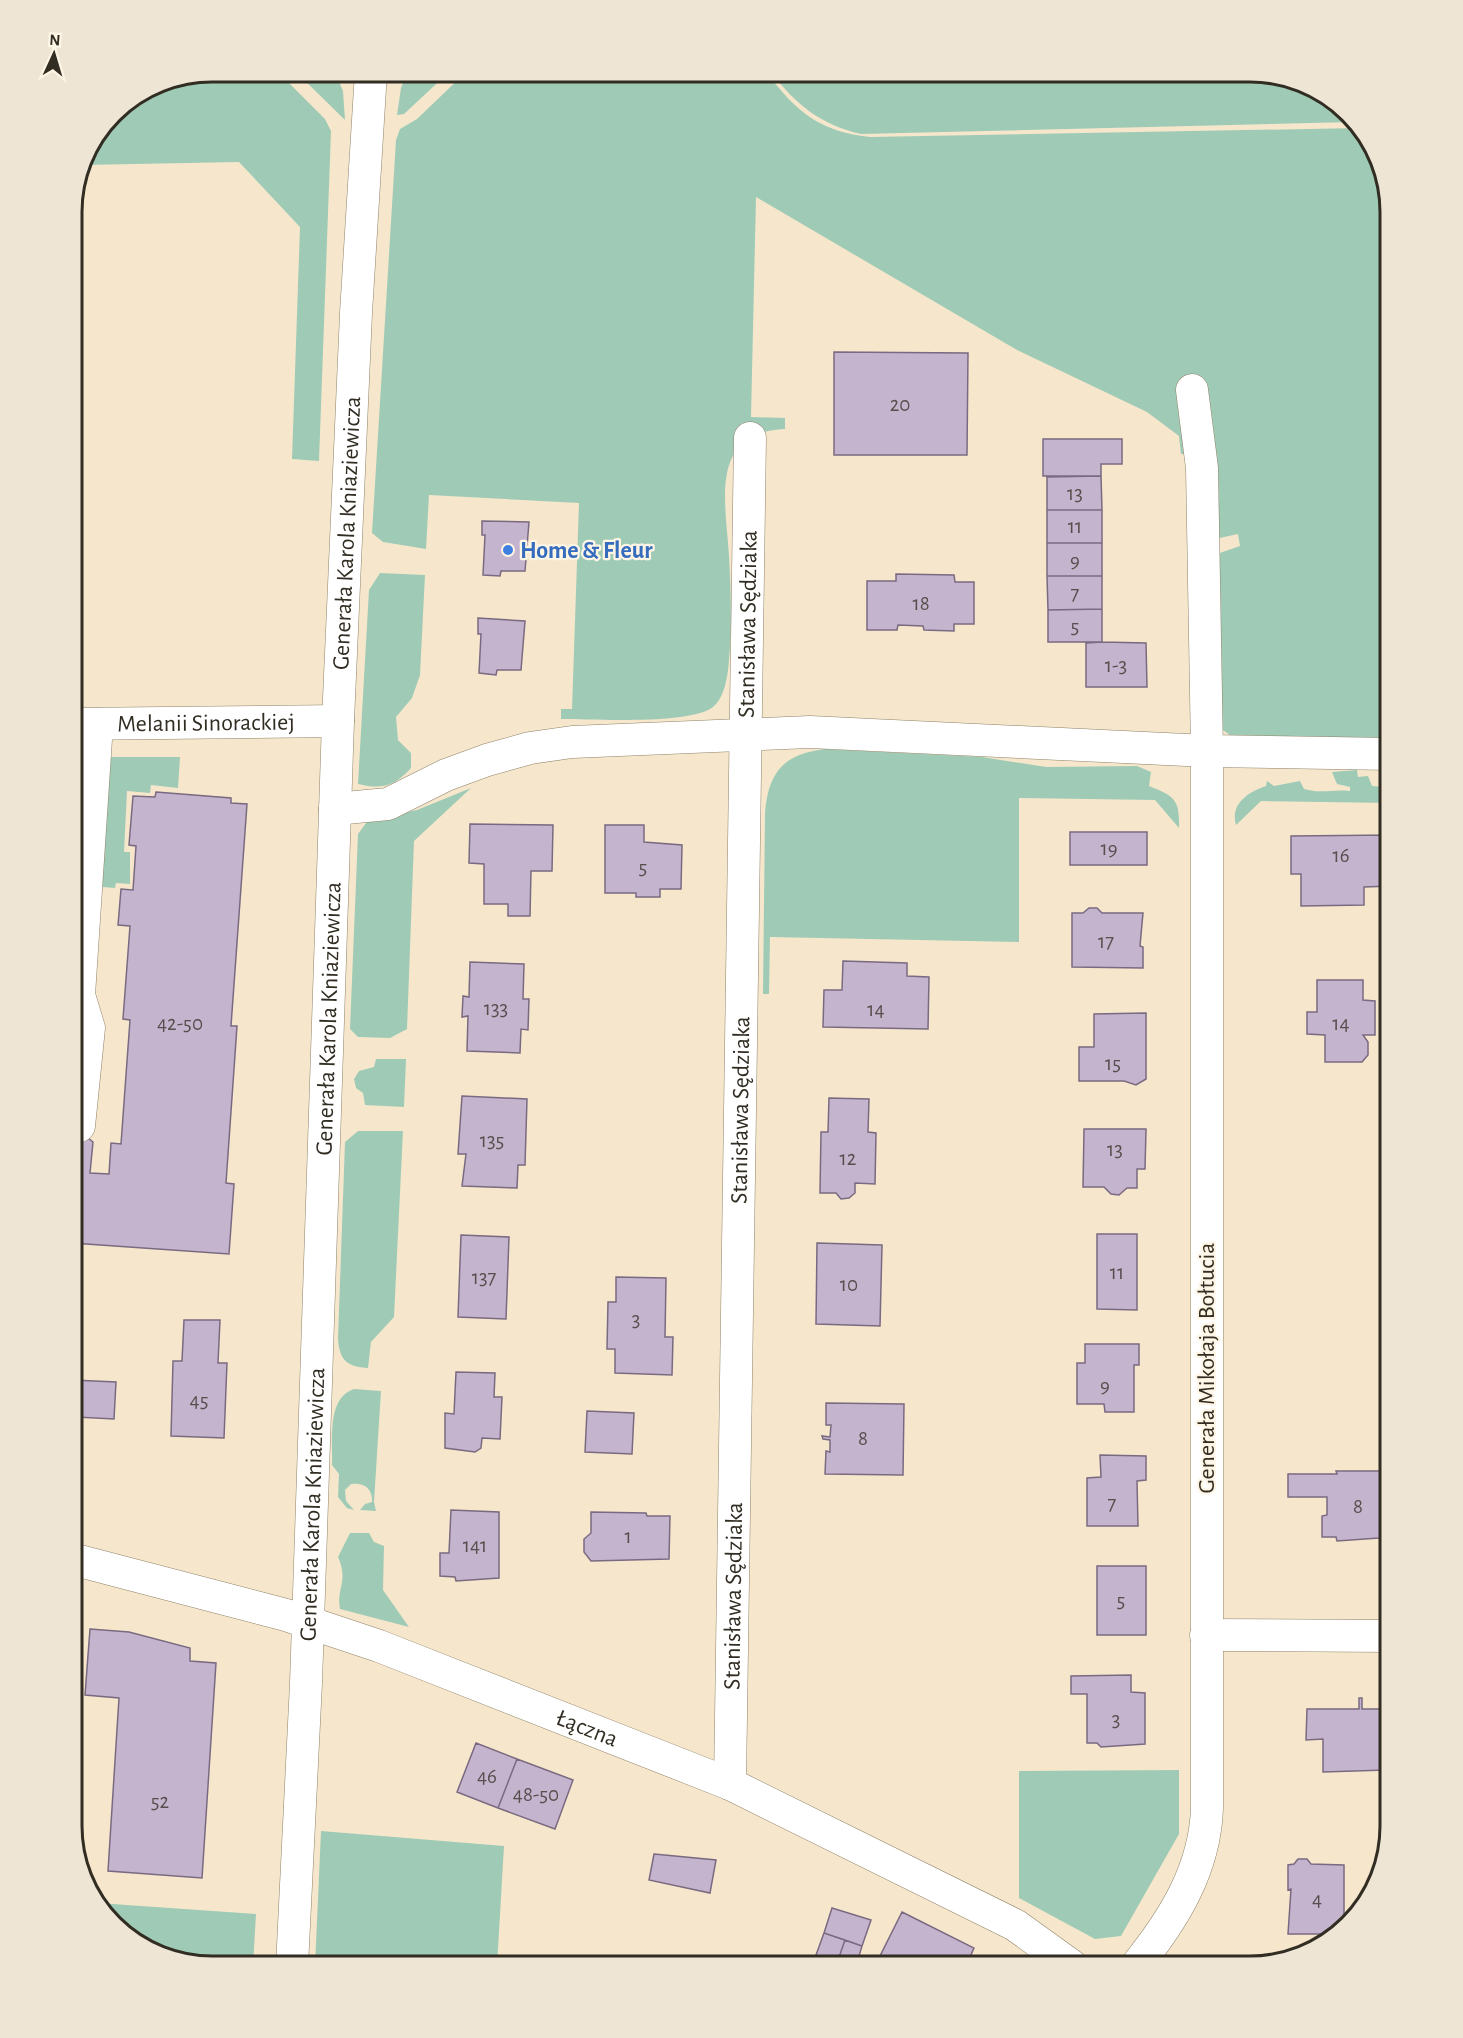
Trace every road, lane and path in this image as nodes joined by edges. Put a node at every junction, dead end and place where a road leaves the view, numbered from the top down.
1 (370, 83) edge
2 (1192, 390) dead end
3 (750, 438) dead end
4 (338, 721) junction
5 (85, 724) edge
6 (746, 736) junction
7 (1207, 751) junction
8 (1380, 754) edge
9 (335, 809) junction
10 (83, 814) edge
11 (83, 1008) edge
12 (83, 1087) edge
13 (83, 1562) edge
14 (308, 1623) junction
15 (1206, 1635) junction
16 (1380, 1636) edge
17 (730, 1784) junction
18 (293, 1955) edge
19 (1058, 1956) edge
20 (1143, 1956) edge

1 - 4 street, Generała Karola Kniaziewicza
2 - 7 street, Generała Mikołaja Bołtucia
3 - 6 street, Stanisława Sędziaka
4 - 5 street, Melanii Sinorackiej
4 - 9 street, Generała Karola Kniaziewicza
5 - 10 street
6 - 7 street
6 - 9 street
6 - 17 street, Stanisława Sędziaka
7 - 8 street
7 - 15 street, Generała Mikołaja Bołtucia
9 - 14 street, Generała Karola Kniaziewicza
11 - 12 street
13 - 14 street, Łączna
14 - 17 street, Łączna
14 - 18 street, Generała Karola Kniaziewicza
15 - 16 street
15 - 20 street, Generała Mikołaja Bołtucia
17 - 19 street, Łączna

